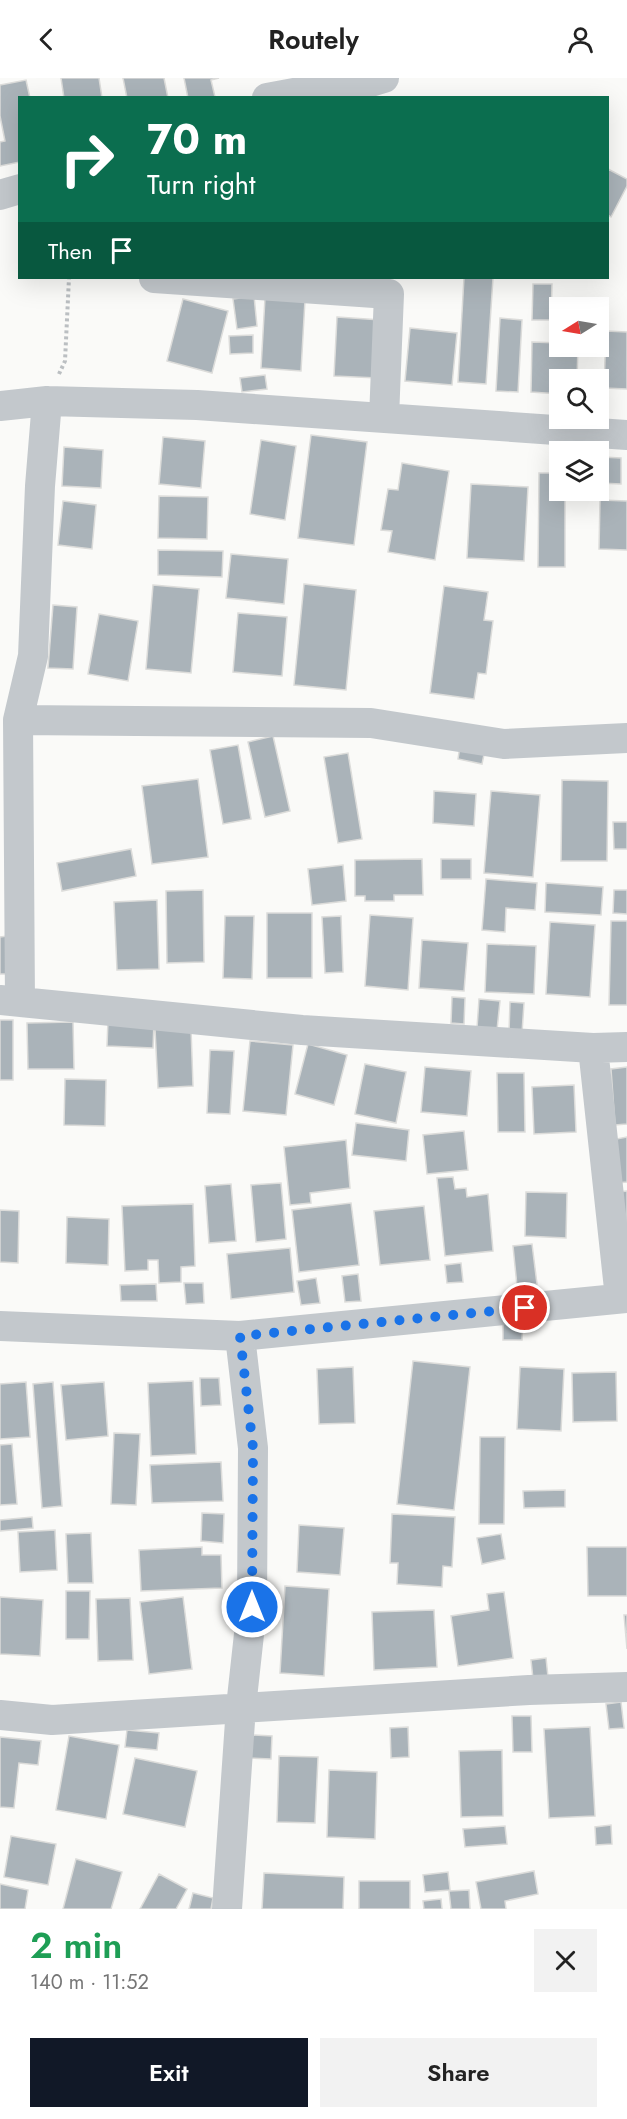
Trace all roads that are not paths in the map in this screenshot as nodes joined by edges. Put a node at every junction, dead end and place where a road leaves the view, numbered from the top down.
1 (355, 78) edge
2 (384, 78) edge
3 (278, 96) edge
4 (326, 96) edge
5 (18, 190) edge
6 (0, 195) edge
7 (168, 279) edge
8 (47, 401) junction
9 (0, 406) edge
10 (384, 418) junction
11 (627, 435) edge
12 (18, 720) junction
13 (627, 738) edge
14 (10, 1001) edge
15 (627, 1047) edge
16 (593, 1048) junction
17 (623, 1298) edge
18 (0, 1326) edge
19 (240, 1336) junction
20 (627, 1687) edge
21 (241, 1707) junction
22 (0, 1715) edge
23 (227, 1909) edge

1 - 3 street
2 - 4 street
5 - 6 street
7 - 10 street
8 - 9 street
8 - 10 street
8 - 12 street
10 - 11 street
12 - 13 street
12 - 14 street
14 - 16 street
15 - 16 street
16 - 17 street
17 - 19 street
18 - 19 street
19 - 21 street
20 - 21 street
21 - 22 street
21 - 23 street

